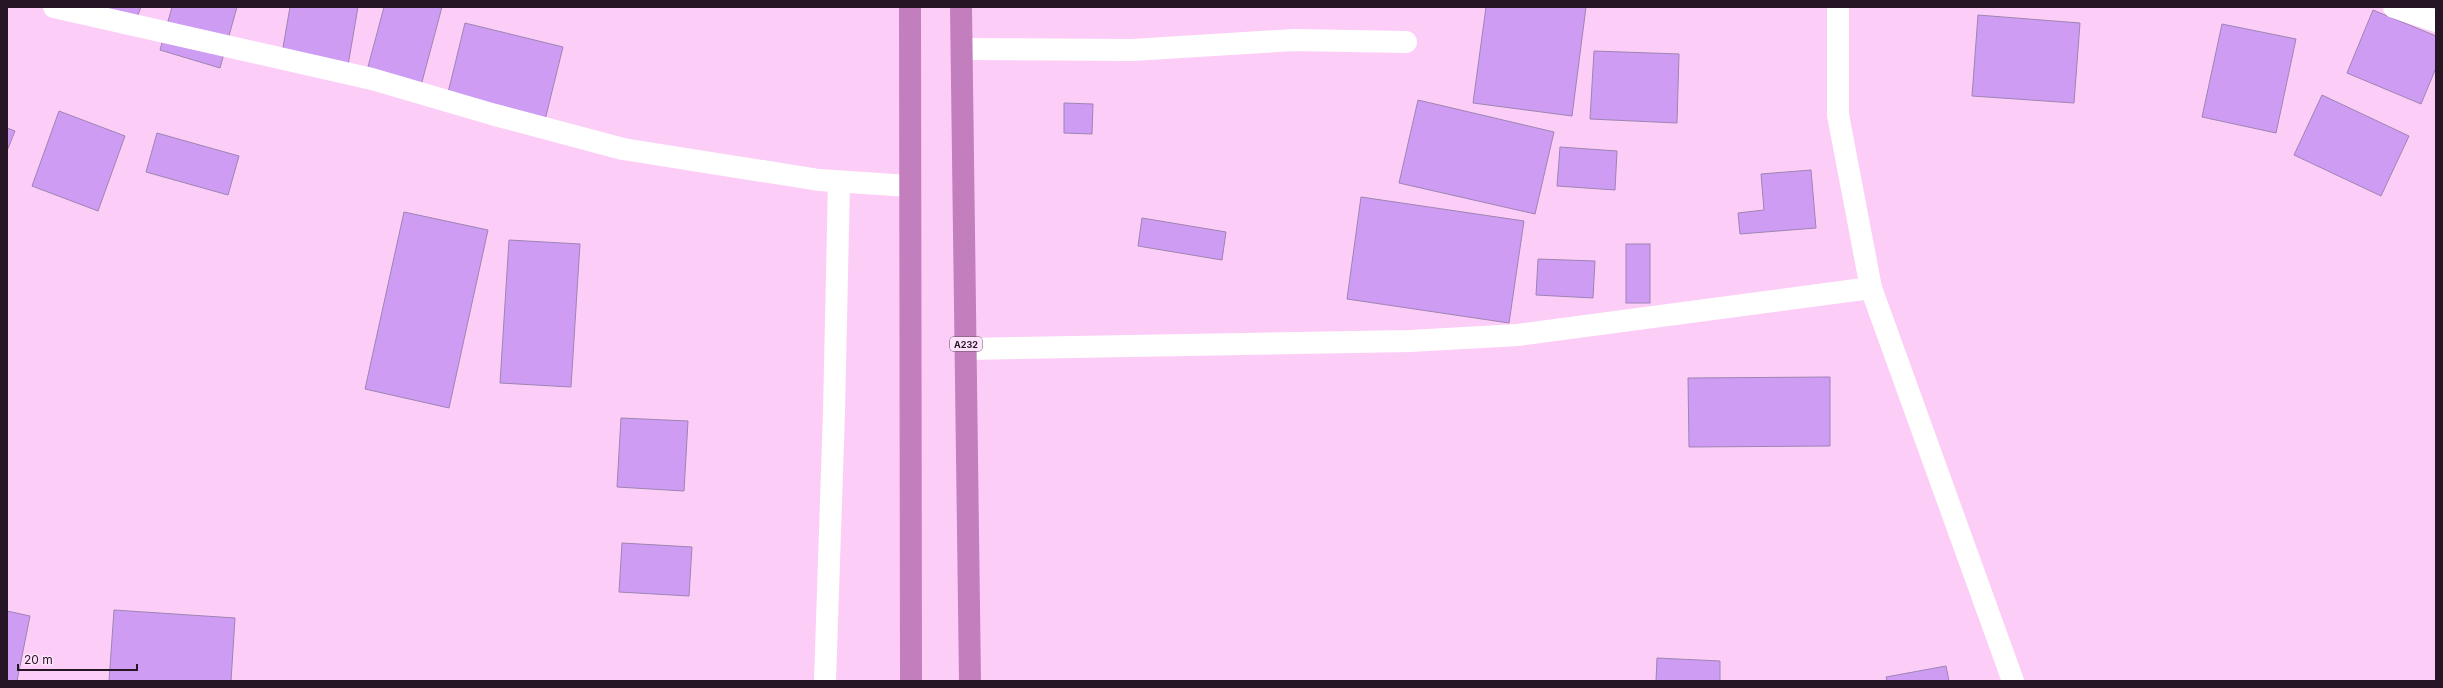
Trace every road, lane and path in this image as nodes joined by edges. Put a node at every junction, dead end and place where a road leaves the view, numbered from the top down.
1 (54, 7) edge
2 (910, 7) edge
3 (961, 7) edge
4 (1838, 7) edge
5 (2394, 7) edge
6 (2436, 21) edge
7 (1406, 42) dead end
8 (962, 49) junction
9 (839, 182) junction
10 (909, 186) junction
11 (1871, 288) junction
12 (966, 349) junction
13 (825, 681) edge
14 (911, 681) edge
15 (970, 681) edge
16 (2013, 681) edge

1 - 9 street
2 - 10 highway
3 - 8 highway, A232
4 - 11 street
5 - 6 street
7 - 8 street
8 - 12 highway, A232
9 - 10 street
9 - 13 street
10 - 14 highway
11 - 12 street
11 - 16 street
12 - 15 highway, A232

